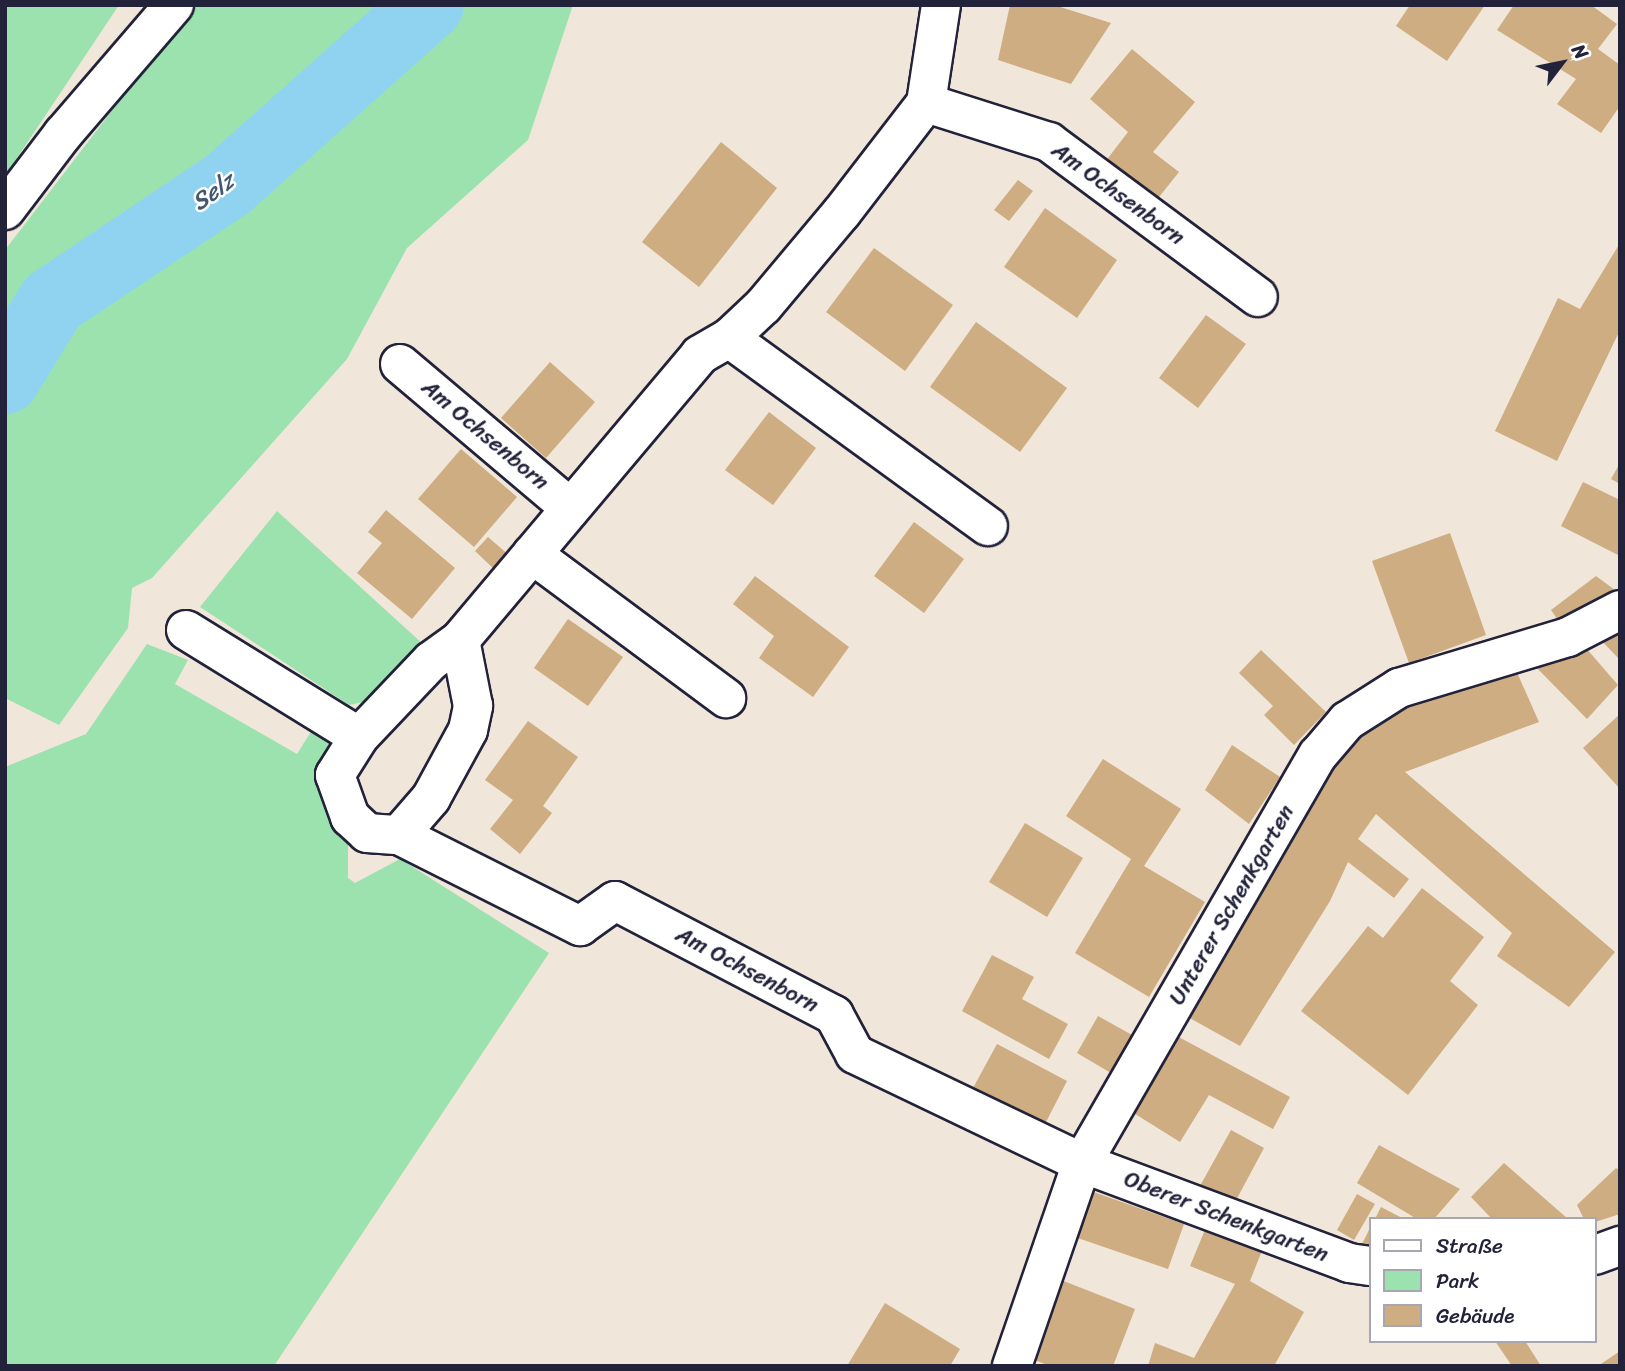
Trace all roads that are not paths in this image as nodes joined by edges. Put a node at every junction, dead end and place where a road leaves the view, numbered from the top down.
1 (144, 5) edge
2 (174, 5) edge
3 (941, 5) edge
4 (926, 103) junction
5 (63, 134) junction
6 (5, 210) edge
7 (1258, 297) dead end
8 (729, 338) junction
9 (400, 364) dead end
10 (569, 507) junction
11 (988, 526) dead end
12 (531, 554) junction
13 (1620, 610) edge
14 (186, 630) dead end
15 (460, 640) junction
16 (726, 698) dead end
17 (359, 737) junction
18 (399, 835) junction
19 (1082, 1163) junction
20 (1620, 1246) edge
21 (1597, 1254) edge
22 (1370, 1266) edge
23 (1012, 1366) edge

1 - 5 street
2 - 5 street
3 - 4 street, Am Ochsenborn
4 - 7 street, Am Ochsenborn
4 - 8 street, Am Ochsenborn
5 - 6 street
8 - 10 street, Am Ochsenborn
8 - 11 street
9 - 10 street, Am Ochsenborn
10 - 12 street, Am Ochsenborn
12 - 15 street, Am Ochsenborn
12 - 16 street
13 - 19 street, Unterer Schenkgarten
14 - 17 street
15 - 17 street, Am Ochsenborn
15 - 18 street
17 - 18 street, Am Ochsenborn
18 - 19 street, Am Ochsenborn
19 - 22 street, Oberer Schenkgarten
19 - 23 street, Unterer Schenkgarten
20 - 21 street

